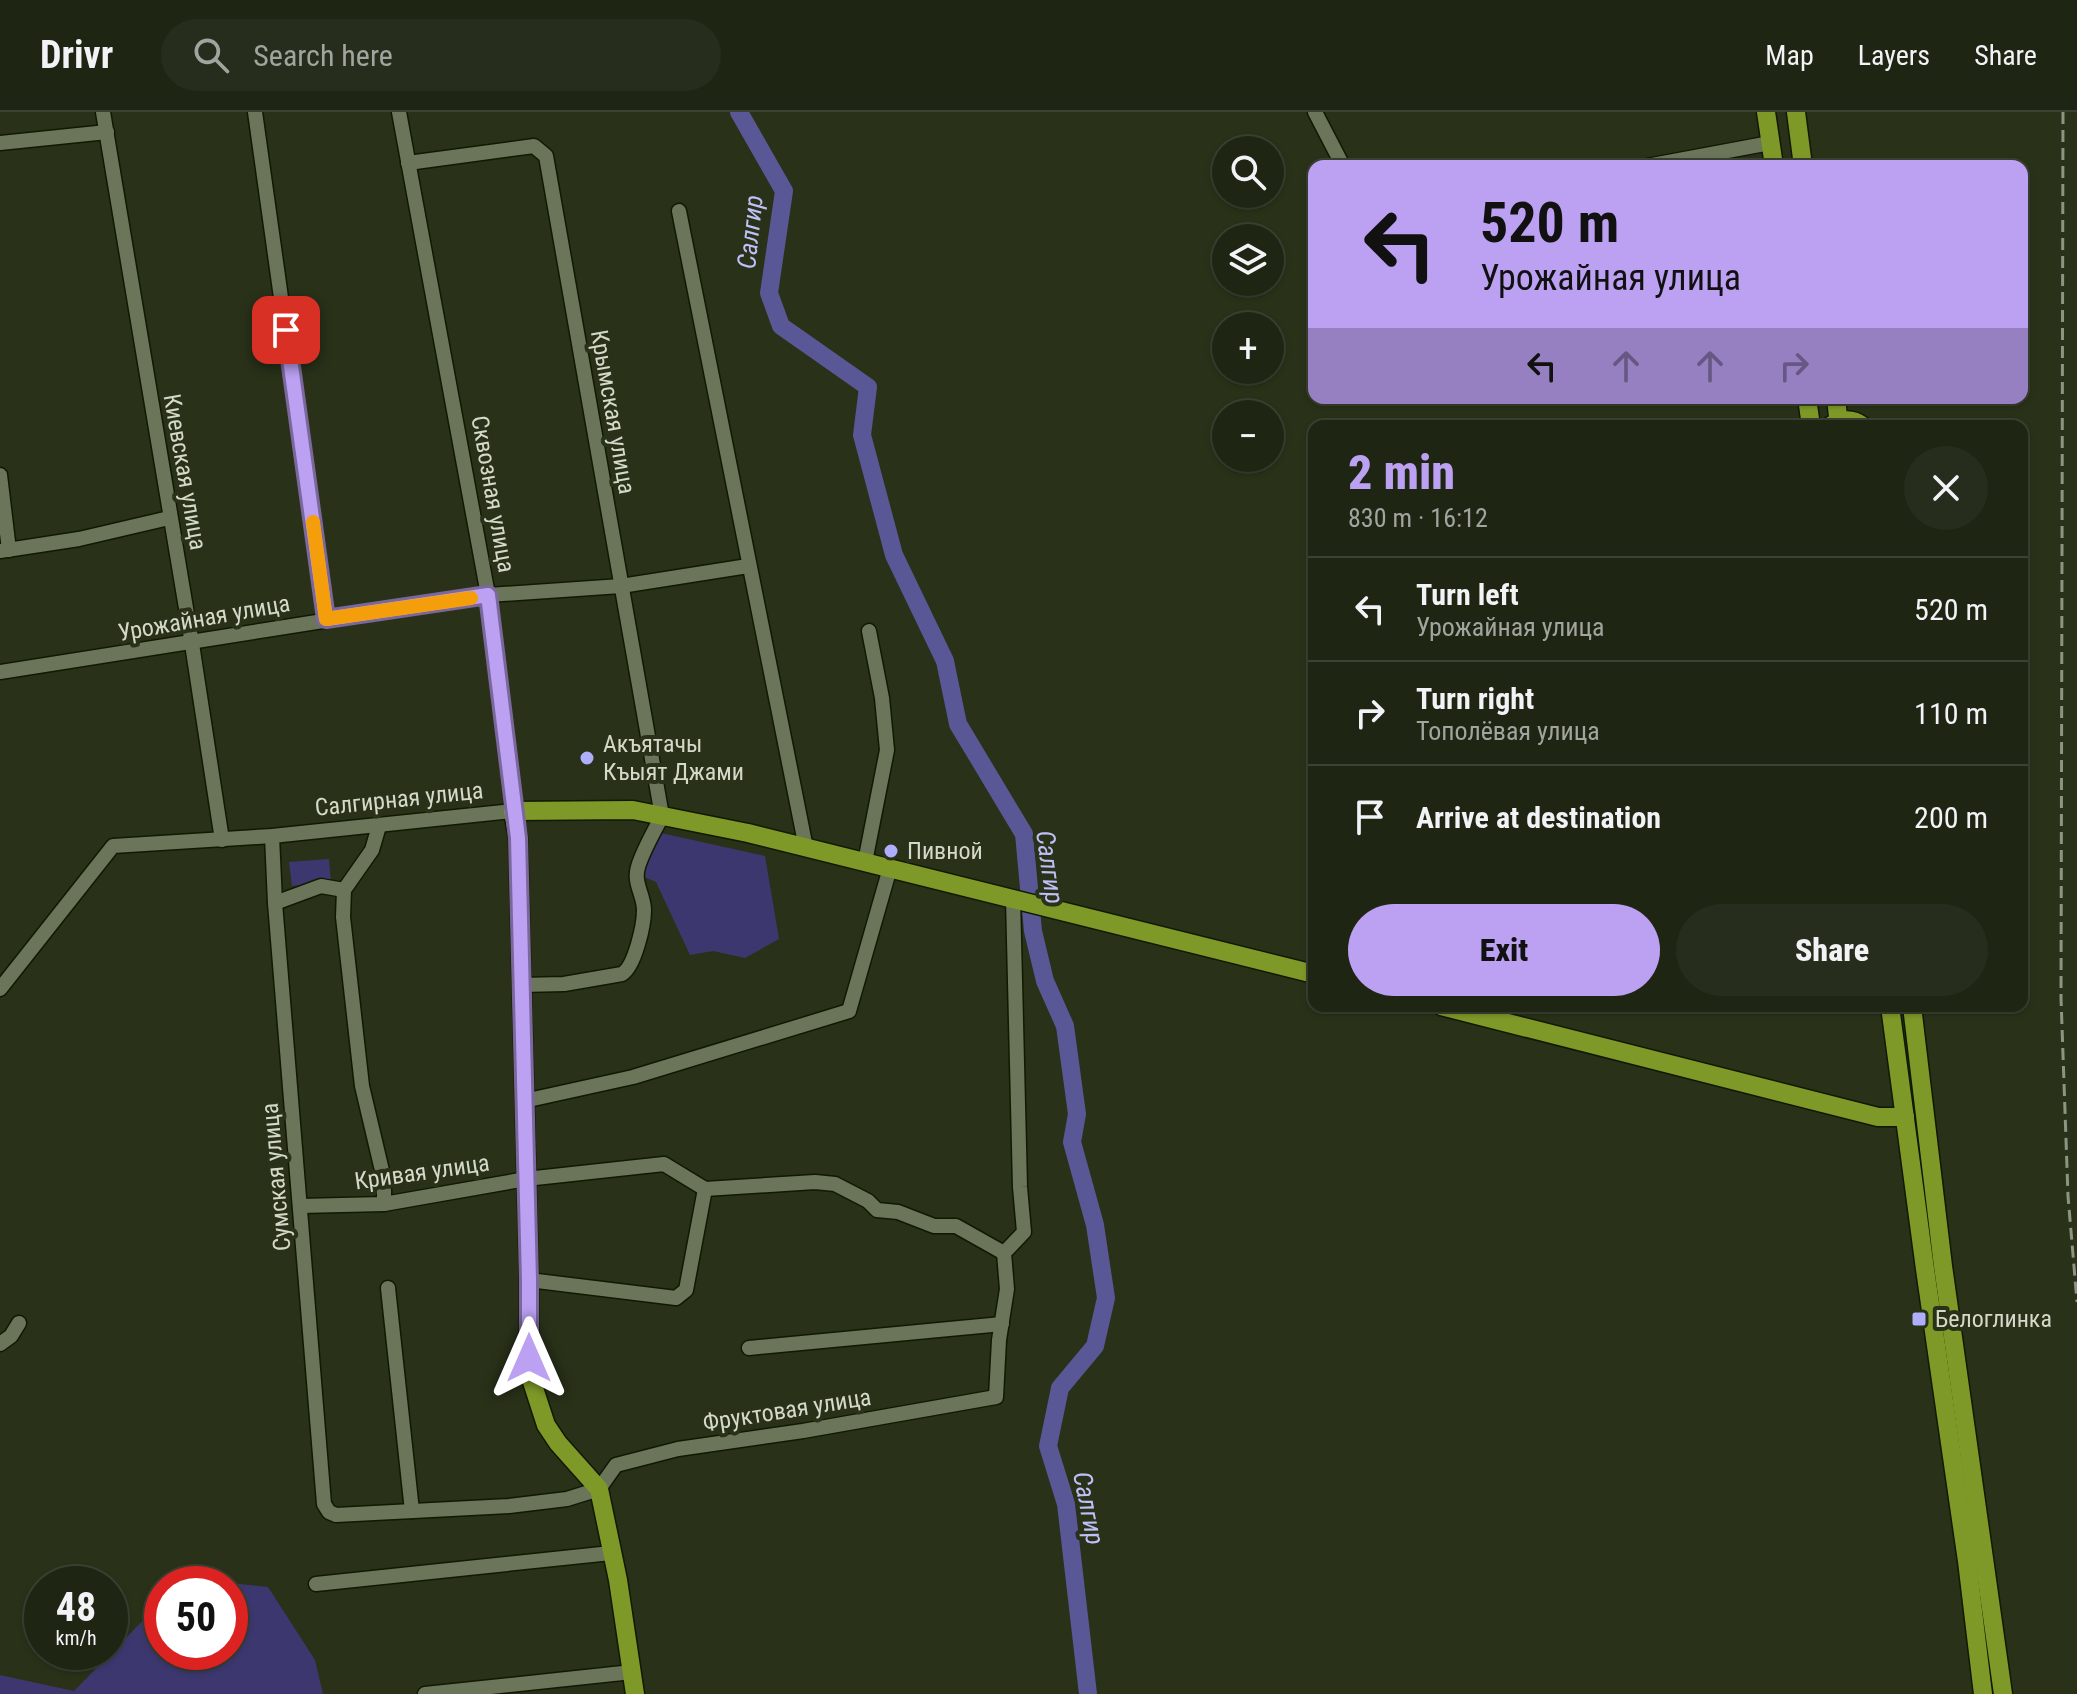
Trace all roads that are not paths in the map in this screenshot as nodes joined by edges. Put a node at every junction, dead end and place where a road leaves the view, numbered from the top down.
1 (103, 112) edge
2 (255, 112) edge
3 (399, 112) edge
4 (1315, 112) edge
5 (1766, 112) edge
6 (1796, 112) edge
7 (107, 132) junction
8 (0, 143) edge
9 (1770, 143) junction
10 (1340, 160) edge
11 (1679, 160) edge
12 (1773, 160) edge
13 (1802, 160) edge
14 (408, 163) junction
15 (679, 211) dead end
16 (0, 475) edge
17 (169, 518) junction
18 (4, 550) edge
19 (748, 566) junction
20 (621, 586) junction
21 (488, 595) junction
22 (326, 619) junction
23 (869, 631) dead end
24 (192, 644) junction
25 (0, 672) edge
26 (513, 811) junction
27 (662, 816) junction
28 (379, 826) junction
29 (272, 836) junction
30 (222, 840) junction
31 (806, 848) junction
32 (865, 862) junction
33 (890, 868) junction
34 (344, 890) junction
35 (1015, 898) junction
36 (275, 903) junction
37 (1308, 972) edge
38 (521, 985) junction
39 (0, 989) edge
40 (1465, 1012) edge
41 (1891, 1012) edge
42 (1913, 1012) edge
43 (524, 1101) junction
44 (1905, 1117) junction
45 (526, 1179) junction
46 (705, 1189) junction
47 (384, 1204) junction
48 (300, 1206) junction
49 (1004, 1253) junction
50 (529, 1280) junction
51 (388, 1288) dead end
52 (19, 1323) dead end
53 (1002, 1324) junction
54 (0, 1344) edge
55 (749, 1348) dead end
56 (599, 1489) junction
57 (412, 1511) junction
58 (611, 1553) junction
59 (316, 1584) dead end
60 (632, 1672) junction
61 (425, 1694) edge
62 (635, 1694) edge
63 (1983, 1694) edge
64 (2003, 1694) edge

1 - 7 street, Киевская улица
2 - 22 street
3 - 14 street, Сквозная улица
4 - 10 street
5 - 9 main road
6 - 13 main road
7 - 8 street
7 - 17 street, Киевская улица
9 - 11 street
9 - 12 main road
14 - 20 street, Крымская улица
14 - 21 street, Сквозная улица
15 - 19 street
16 - 18 street
17 - 18 street
17 - 24 street, Киевская улица
19 - 20 street, Урожайная улица
19 - 31 street
20 - 21 street, Урожайная улица
20 - 27 street, Крымская улица
21 - 22 street, Урожайная улица
21 - 26 street, Сквозная улица
22 - 24 street, Урожайная улица
23 - 32 street
24 - 25 street, Урожайная улица
24 - 30 street, Киевская улица
26 - 27 main road, Салгирная улица
26 - 28 street, Салгирная улица
26 - 38 main road, Сквозная улица
27 - 31 main road, Салгирная улица
27 - 38 street
28 - 29 street, Салгирная улица
28 - 34 street
29 - 30 street, Салгирная улица
29 - 36 street, Сумская улица
30 - 39 street, Салгирная улица
31 - 32 main road, Салгирная улица
32 - 33 main road, Салгирная улица
33 - 35 main road, Салгирная улица
33 - 43 street
34 - 36 street
34 - 47 street
35 - 37 main road, Салгирная улица
35 - 49 street
36 - 48 street, Сумская улица
38 - 43 main road, Сквозная улица
40 - 44 main road
41 - 44 main road
42 - 64 main road
43 - 45 main road, Сквозная улица
44 - 63 main road
45 - 46 street, Кривая улица
45 - 47 street, Кривая улица
45 - 50 main road, Сквозная улица
46 - 49 street
46 - 50 street
47 - 48 street, Кривая улица
48 - 57 street, Сумская улица
49 - 53 street
50 - 56 main road, Сквозная улица
51 - 57 street
52 - 54 street
53 - 55 street
53 - 56 street, Фруктовая улица
56 - 57 street
56 - 58 main road
58 - 59 street
58 - 60 main road
60 - 61 street
60 - 62 main road

